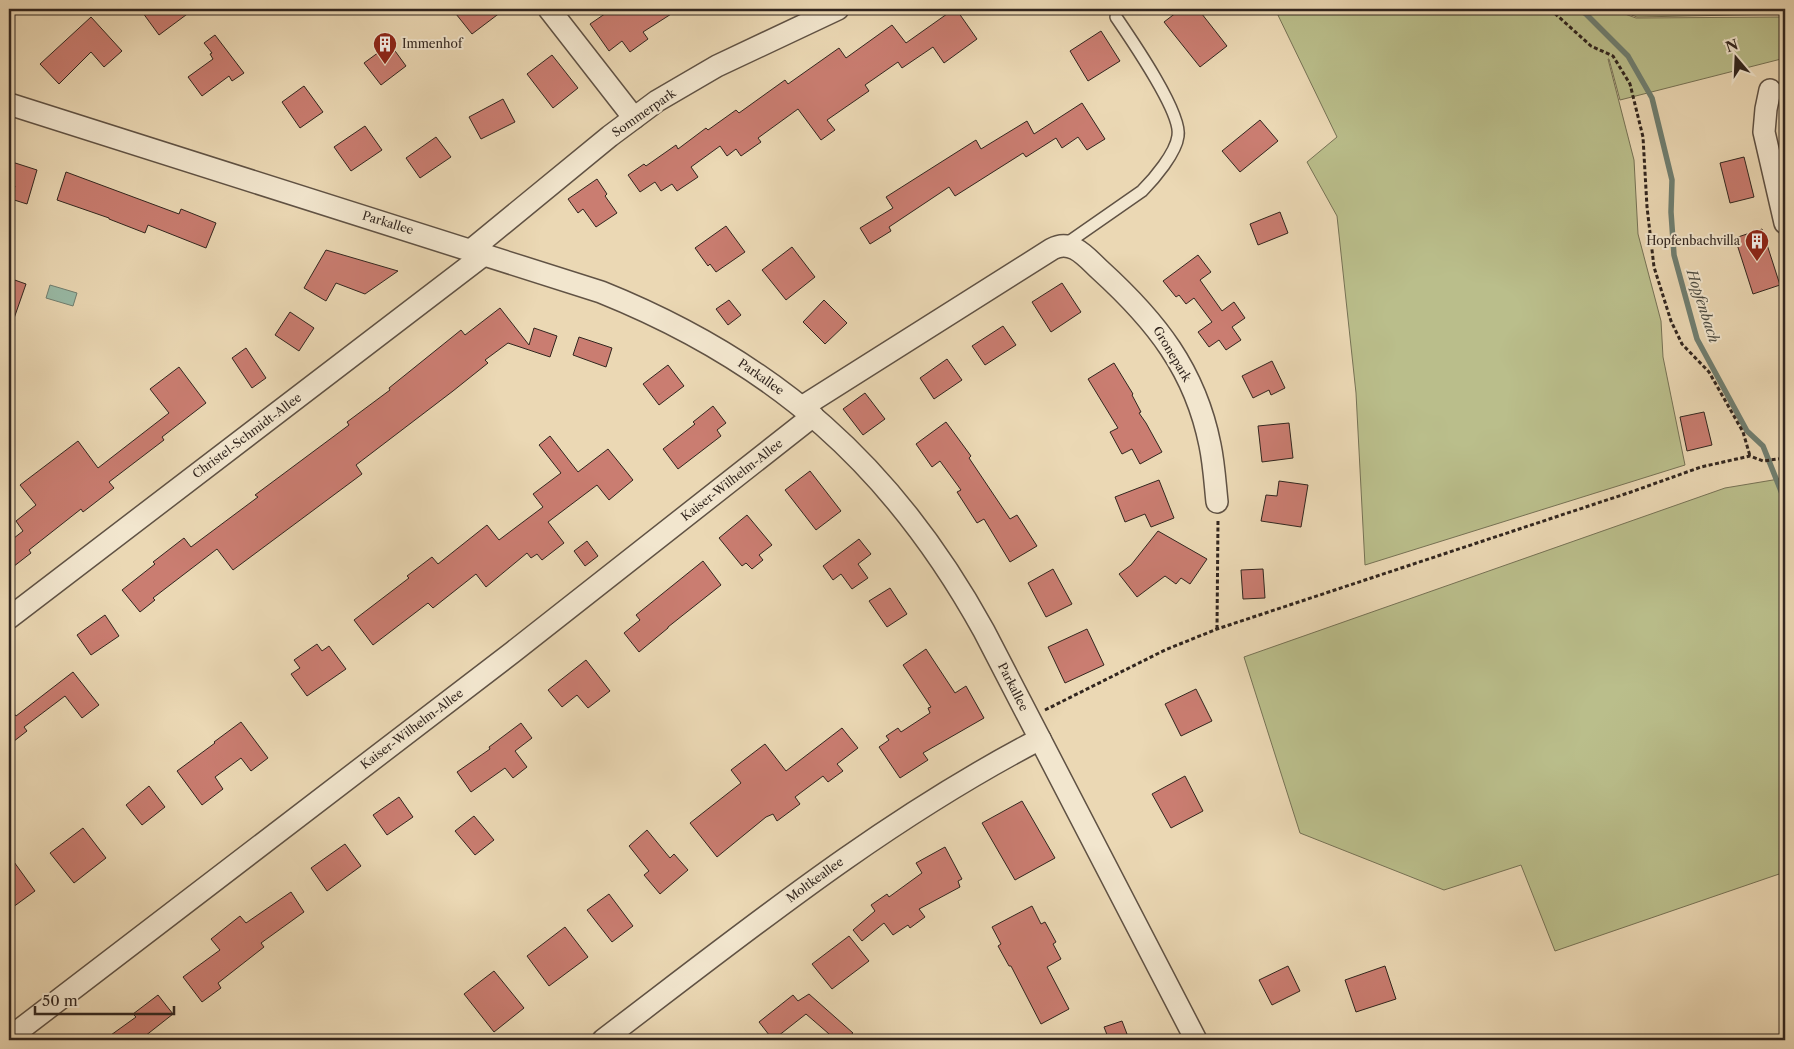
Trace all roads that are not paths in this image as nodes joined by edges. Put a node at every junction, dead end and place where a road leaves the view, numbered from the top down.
1 (549, 9) edge
2 (838, 9) edge
3 (1116, 17) dead end
4 (1770, 90) dead end
5 (9, 104) edge
6 (634, 118) junction
7 (1785, 223) edge
8 (1063, 246) junction
9 (478, 252) junction
10 (807, 412) junction
11 (1218, 502) road end
12 (9, 618) edge
13 (1040, 739) junction
14 (9, 1038) edge
15 (603, 1040) edge
16 (1196, 1040) edge

1 - 6 street
2 - 6 street, Sommerpark
3 - 8 lane
4 - 7 street
5 - 9 street, Parkallee
6 - 9 street, Sommerpark
8 - 10 street
8 - 11 street, Gronepark
9 - 10 street, Parkallee
9 - 12 street, Christel-Schmidt-Allee
10 - 13 street, Parkallee
10 - 14 street, Kaiser-Wilhelm-Allee
13 - 15 street, Moltkeallee
13 - 16 street, Parkallee

